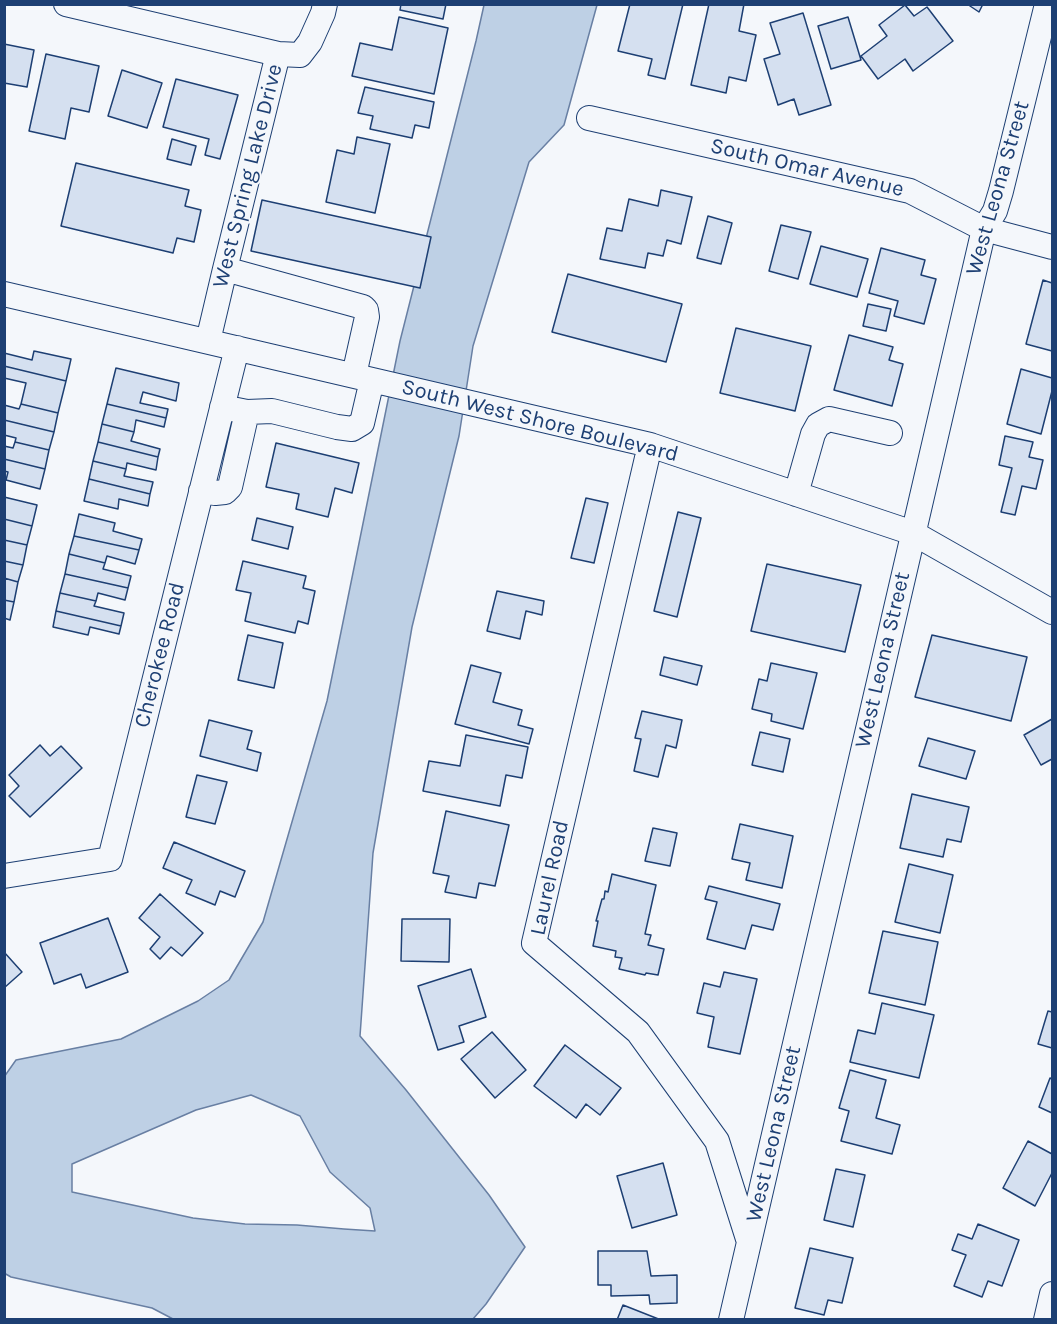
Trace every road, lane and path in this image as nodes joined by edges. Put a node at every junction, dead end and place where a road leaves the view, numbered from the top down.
1 (66, 4) edge
2 (325, 4) edge
3 (1047, 4) edge
4 (278, 54) junction
5 (589, 118) dead end
6 (984, 229) junction
7 (1053, 248) edge
8 (225, 269) junction
9 (4, 294) edge
10 (208, 341) junction
11 (237, 348) junction
12 (363, 378) junction
13 (222, 407) junction
14 (247, 412) junction
15 (890, 433) dead end
16 (650, 445) junction
17 (210, 455) junction
18 (236, 460) junction
19 (201, 491) junction
20 (796, 494) junction
21 (913, 533) junction
22 (1053, 612) edge
23 (4, 876) edge
24 (749, 1242) junction
25 (1053, 1294) edge
26 (731, 1320) edge
27 (1046, 1320) edge

1 - 4 street
2 - 4 street, West Spring Lake Drive
3 - 6 street, West Leona Street
4 - 8 street, West Spring Lake Drive
5 - 6 street, South Omar Avenue
6 - 7 street, South Omar Avenue
6 - 21 street, West Leona Street
8 - 10 street, West Spring Lake Drive
8 - 12 street
9 - 10 street, South West Shore Boulevard
10 - 11 street, South West Shore Boulevard
11 - 12 street, South West Shore Boulevard
11 - 13 street, Cherokee Road
12 - 14 street
12 - 16 street, South West Shore Boulevard
13 - 14 street
13 - 17 street, Cherokee Road
14 - 18 street
15 - 20 street
16 - 20 street, South West Shore Boulevard
16 - 24 street, Laurel Road
17 - 18 street
17 - 19 street, Cherokee Road
18 - 19 street
19 - 23 street, Cherokee Road
20 - 21 street, South West Shore Boulevard
21 - 22 street, South West Shore Boulevard
21 - 24 street, West Leona Street
24 - 26 street, West Leona Street
25 - 27 street

